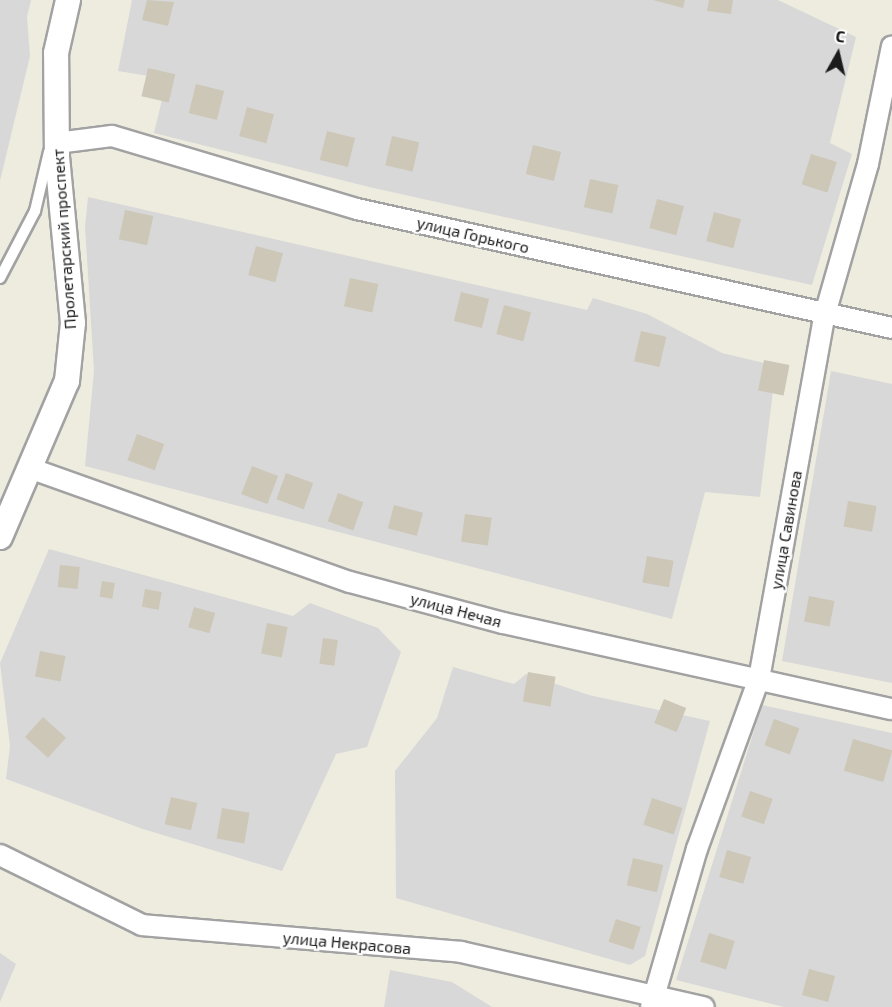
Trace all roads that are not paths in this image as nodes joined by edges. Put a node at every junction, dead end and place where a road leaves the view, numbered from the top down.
1 (68, 0) edge
2 (892, 46) edge
3 (56, 131) junction
4 (0, 278) edge
5 (825, 314) junction
6 (892, 328) edge
7 (32, 469) junction
8 (0, 537) edge
9 (759, 678) junction
10 (892, 709) edge
11 (0, 855) edge
12 (652, 1000) edge
13 (704, 1007) edge

1 - 3 street, Пролетарский проспект
2 - 5 street, улица Савинова
3 - 4 lane
3 - 5 street, улица Горького
3 - 7 street, Пролетарский проспект
5 - 6 street, улица Горького
5 - 9 street, улица Савинова
7 - 8 street, Пролетарский проспект
7 - 9 street, улица Нечая
9 - 10 street, улица Нечая
9 - 12 street, улица Савинова
11 - 12 street, улица Некрасова
12 - 13 street, улица Некрасова

